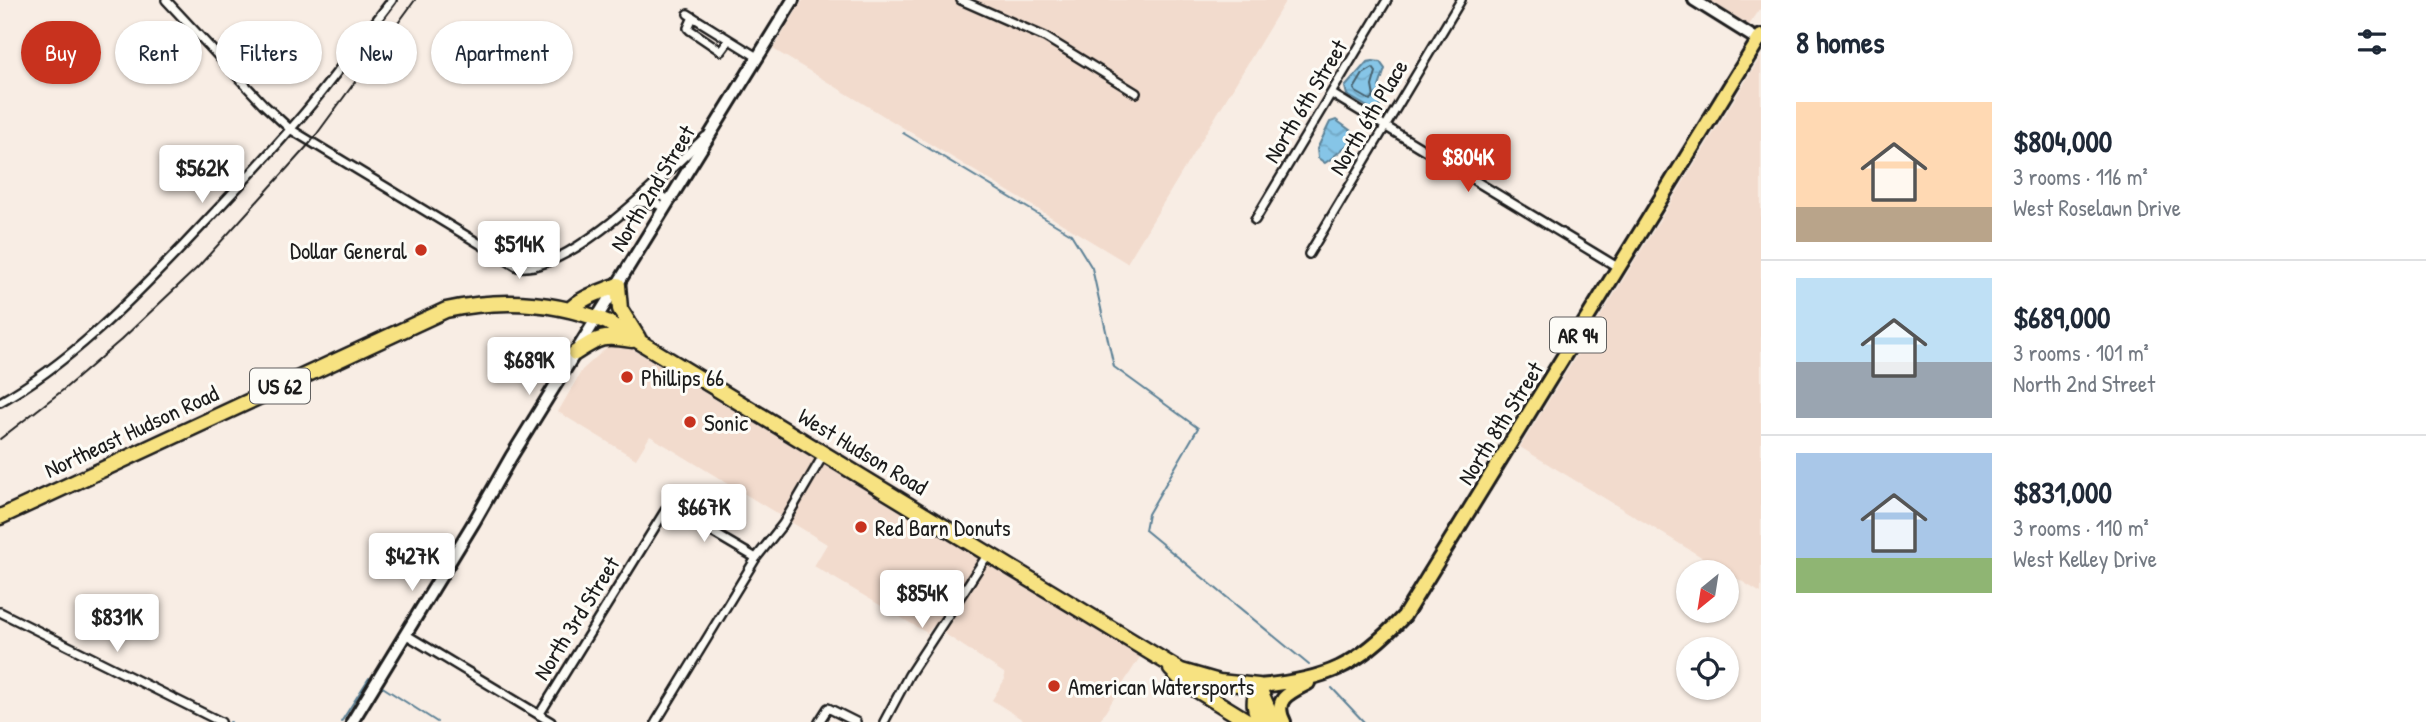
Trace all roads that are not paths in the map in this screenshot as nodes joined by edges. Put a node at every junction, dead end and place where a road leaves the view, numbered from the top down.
1 (166, 0) edge
2 (392, 0) edge
3 (793, 0) edge
4 (961, 0) edge
5 (1387, 0) edge
6 (1461, 0) edge
7 (1694, 0) edge
8 (1760, 39) edge
9 (729, 40) junction
10 (757, 57) junction
11 (1136, 93) dead end
12 (1332, 94) junction
13 (1384, 128) junction
14 (290, 129) junction
15 (710, 132) junction
16 (645, 193) junction
17 (636, 202) junction
18 (667, 204) junction
19 (1255, 220) dead end
20 (1309, 254) dead end
21 (1619, 269) junction
22 (618, 285) junction
23 (570, 310) junction
24 (597, 318) junction
25 (640, 341) junction
26 (575, 353) junction
27 (0, 402) edge
28 (825, 454) junction
29 (0, 517) edge
30 (988, 553) junction
31 (755, 558) junction
32 (0, 612) edge
33 (405, 634) junction
34 (1160, 659) junction
35 (1317, 677) junction
36 (1258, 686) junction
37 (539, 715) junction
38 (221, 722) edge
39 (352, 722) edge
40 (551, 722) edge
41 (656, 722) edge
42 (819, 722) edge
43 (856, 722) edge
44 (884, 722) edge
45 (1249, 722) edge
46 (1262, 722) edge
47 (1274, 722) edge
48 (1284, 722) edge

1 - 14 street
2 - 14 street
3 - 10 main road, North 2nd Street
4 - 11 street
5 - 12 street, North 6th Street
6 - 13 street, North 6th Place
7 - 8 main road
8 - 21 main road, North 8th Street / AR 94
9 - 9 street
9 - 10 street
10 - 15 main road, North 2nd Street
12 - 13 street
12 - 19 street, North 6th Street
13 - 20 street, North 6th Place
13 - 21 street
14 - 17 street
14 - 27 street
15 - 16 street
15 - 18 main road, North 2nd Street
16 - 17 street
16 - 18 street
17 - 18 street
18 - 22 main road, North 2nd Street
21 - 35 main road, North 8th Street / AR 94
22 - 23 highway
22 - 24 main road, North 2nd Street
22 - 25 highway
23 - 24 highway, Northeast Hudson Road / US 62
23 - 29 highway, Northeast Hudson Road / US 62
24 - 25 highway, West Hudson Road
24 - 26 main road, North 2nd Street
25 - 26 highway
25 - 28 highway, West Hudson Road
26 - 33 main road, North 2nd Street
28 - 30 highway, West Hudson Road
28 - 31 street
30 - 34 highway, West Hudson Road
30 - 44 street
31 - 37 street, North 3rd Street
31 - 41 street
32 - 38 street
33 - 37 street
33 - 39 main road, North 2nd Street
34 - 36 highway, West Hudson Road
34 - 45 highway
35 - 36 main road, North 8th Street / AR 94
35 - 48 main road
36 - 46 highway
36 - 47 highway
37 - 40 street
42 - 43 street

